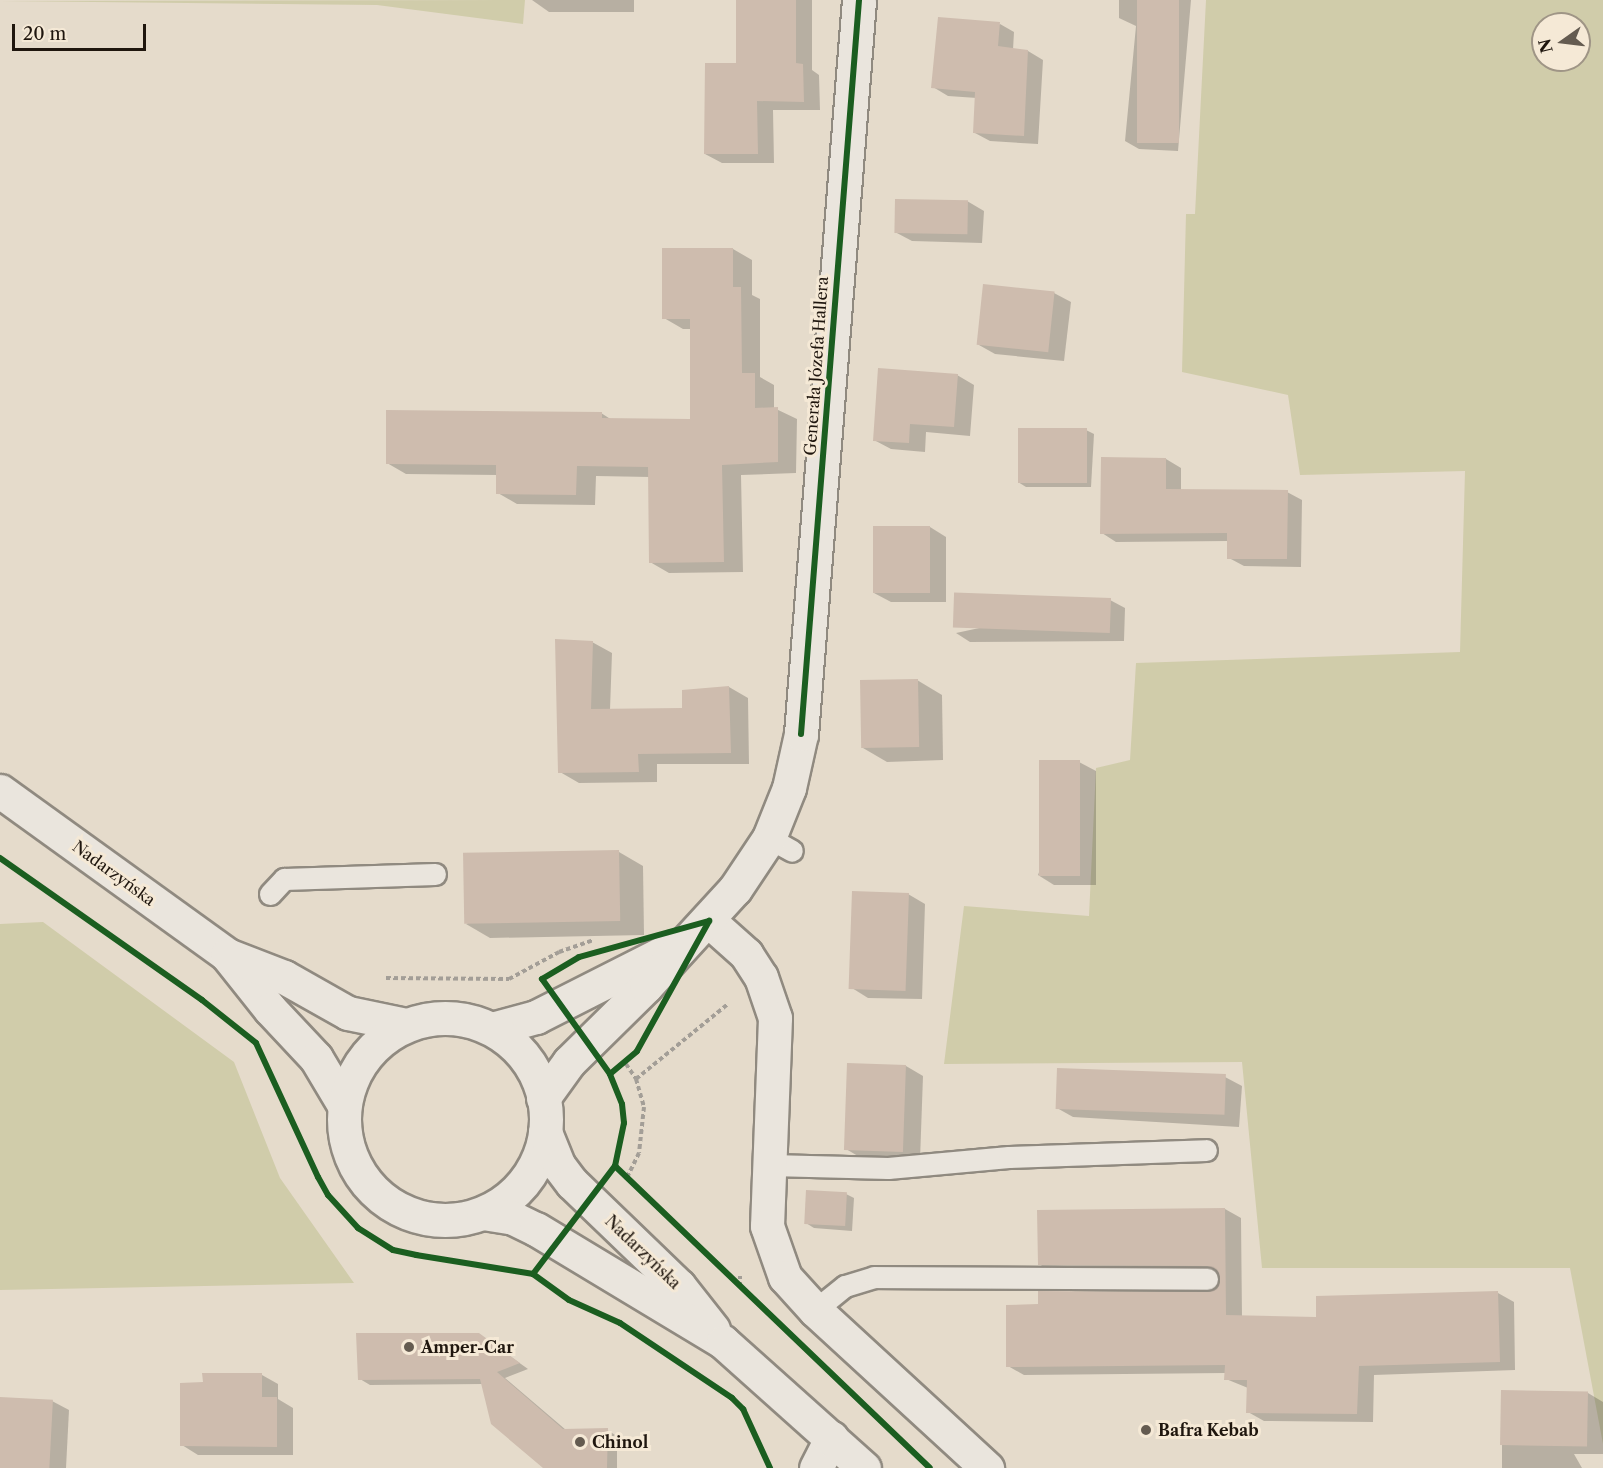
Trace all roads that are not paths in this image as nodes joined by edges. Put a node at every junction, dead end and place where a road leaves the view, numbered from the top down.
1 (859, 0) edge
2 (0, 791) edge
3 (435, 874) dead end
4 (270, 894) dead end
5 (709, 921) junction
6 (682, 944) junction
7 (227, 956) junction
8 (406, 1025) junction
9 (492, 1029) junction
10 (543, 1098) junction
11 (344, 1105) junction
12 (545, 1132) junction
13 (1206, 1150) dead end
14 (770, 1165) junction
15 (483, 1213) junction
16 (1207, 1279) dead end
17 (815, 1310) junction
18 (723, 1342) junction
19 (831, 1438) junction
20 (816, 1468) edge
21 (864, 1468) edge
22 (987, 1468) edge

1 - 5 street, Generała Józefa Hallera
2 - 7 street, Nadarzyńska
3 - 4 lane
5 - 6 street, Generała Józefa Hallera
5 - 14 street
6 - 9 street, Generała Józefa Hallera
6 - 10 street, Generała Józefa Hallera
7 - 8 street, Nadarzyńska
7 - 11 street, Nadarzyńska
8 - 9 street
8 - 11 street
9 - 10 street
10 - 12 street
11 - 15 street
12 - 15 street
12 - 18 street, Nadarzyńska
13 - 14 lane
14 - 17 street
15 - 18 street, Nadarzyńska
16 - 17 lane
17 - 22 street
18 - 19 street, Nadarzyńska
19 - 20 street
19 - 21 street, Nadarzyńska

